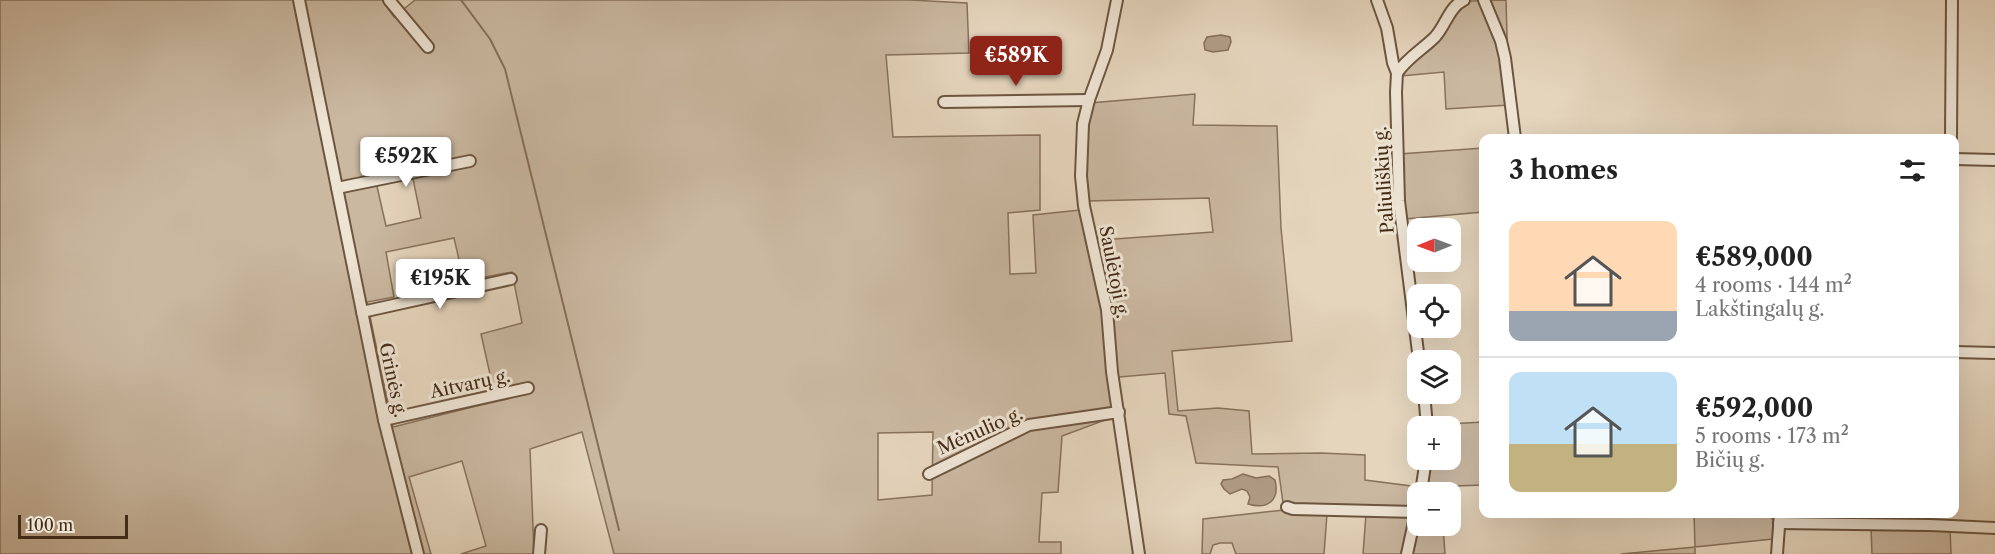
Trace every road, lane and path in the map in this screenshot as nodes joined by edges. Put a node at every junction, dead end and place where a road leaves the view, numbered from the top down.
1 (299, 0) edge
2 (389, 0) edge
3 (1118, 0) edge
4 (1377, 0) edge
5 (1484, 0) edge
6 (1952, 0) edge
7 (1459, 1) edge
8 (428, 47) dead end
9 (1397, 73) junction
10 (1089, 100) junction
11 (944, 102) dead end
12 (1514, 134) edge
13 (1952, 134) edge
14 (1959, 159) edge
15 (1995, 160) edge
16 (470, 161) dead end
17 (337, 188) junction
18 (511, 279) dead end
19 (362, 312) junction
20 (1418, 350) edge
21 (1959, 352) edge
22 (1995, 353) edge
23 (528, 388) dead end
24 (1119, 412) junction
25 (384, 420) junction
26 (929, 474) dead end
27 (1287, 507) dead end
28 (1407, 510) edge
29 (1780, 518) edge
30 (1995, 528) edge
31 (541, 530) dead end
32 (1411, 536) edge
33 (418, 554) edge
34 (539, 554) edge
35 (1139, 554) edge
36 (1407, 554) edge
37 (1777, 554) edge

1 - 17 street, Grinės g.
2 - 8 street
3 - 10 street, Saulėtoji g.
4 - 9 street, Paliuliškių g.
5 - 12 street
6 - 13 street
7 - 9 street
9 - 20 street, Paliuliškių g.
10 - 11 street
10 - 24 street, Saulėtoji g.
14 - 15 street
16 - 17 street
17 - 19 street, Grinės g.
18 - 19 street
19 - 25 street, Grinės g.
21 - 22 street
23 - 25 street, Aitvarų g.
24 - 26 street, Mėnulio g.
24 - 35 street, Saulėtoji g.
25 - 33 street, Grinės g.
27 - 28 street
29 - 30 street
29 - 37 street
31 - 34 street
32 - 36 street

